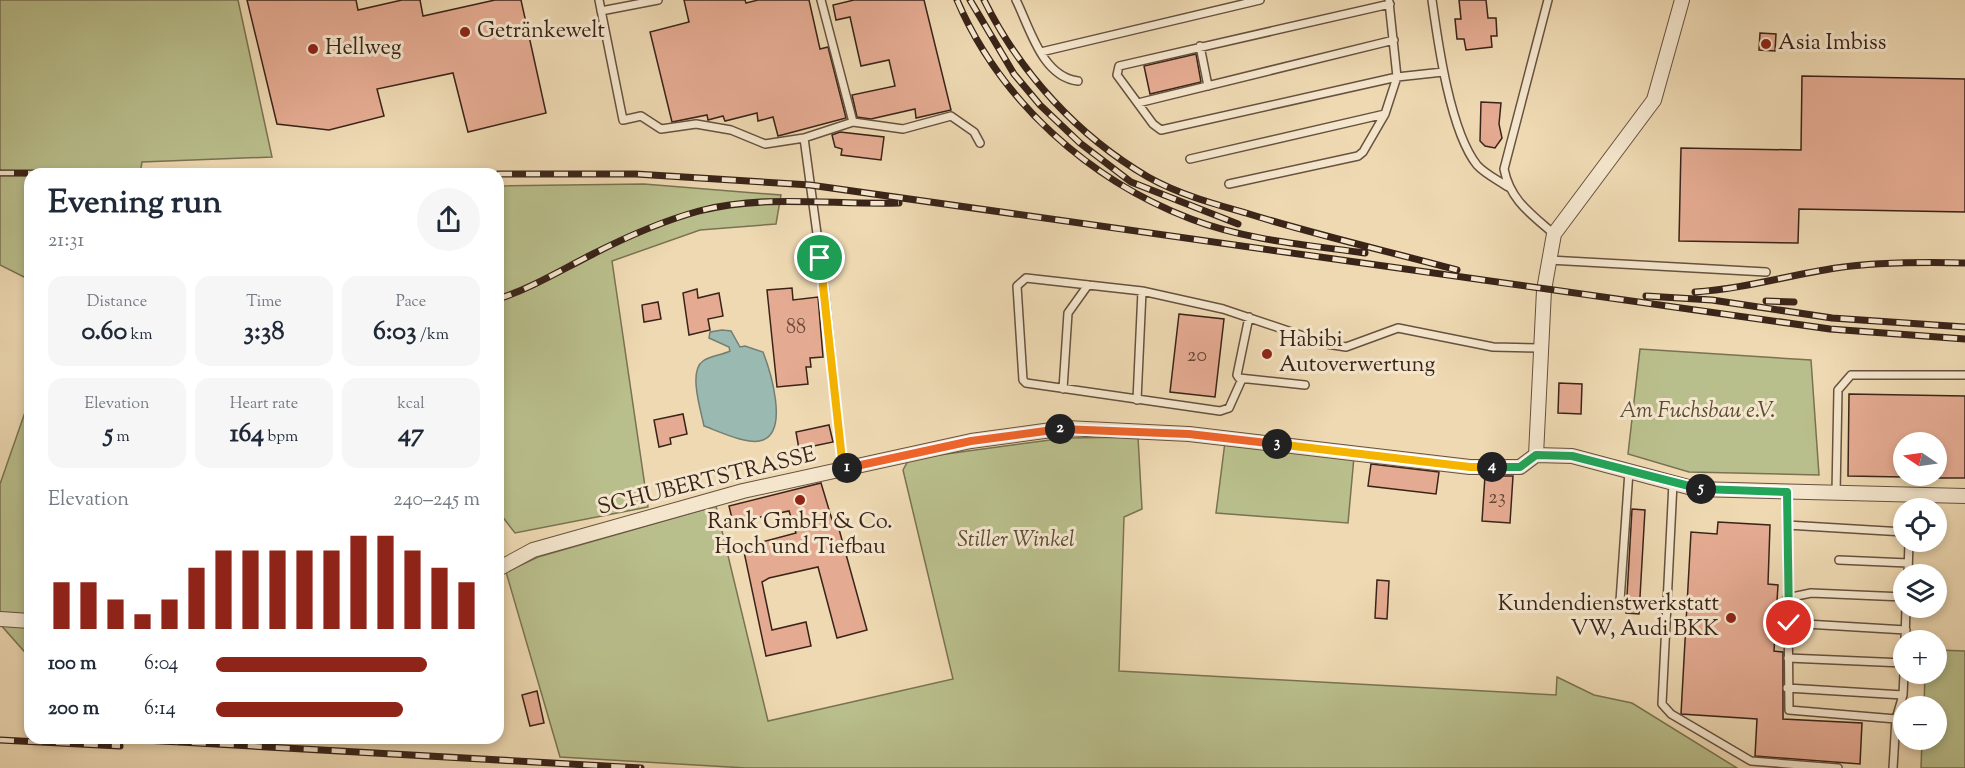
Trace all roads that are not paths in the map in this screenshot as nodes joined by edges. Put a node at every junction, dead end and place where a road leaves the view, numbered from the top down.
1 (599, 0) edge
2 (658, 0) edge
3 (821, 0) edge
4 (1016, 0) edge
5 (1260, 0) edge
6 (1432, 0) edge
7 (1548, 0) edge
8 (1682, 0) edge
9 (1389, 2) edge
10 (601, 11) junction
11 (1394, 40) junction
12 (1200, 46) junction
13 (1041, 52) junction
14 (1443, 72) junction
15 (1397, 77) junction
16 (1078, 81) dead end
17 (1208, 86) junction
18 (1138, 103) junction
19 (1385, 114) junction
20 (853, 122) junction
21 (804, 138) junction
22 (980, 143) dead end
23 (1190, 159) dead end
24 (1229, 184) dead end
25 (1508, 187) junction
26 (1554, 234) junction
27 (1550, 260) junction
28 (1766, 272) dead end
29 (1088, 285) junction
30 (1142, 291) junction
31 (1249, 317) junction
32 (1540, 348) junction
33 (1965, 375) edge
34 (1242, 379) junction
35 (1305, 385) dead end
36 (1063, 389) junction
37 (1137, 400) junction
38 (1536, 455) junction
39 (843, 469) junction
40 (1629, 471) junction
41 (1673, 483) junction
42 (1787, 492) junction
43 (1836, 493) junction
44 (1965, 495) edge
45 (1787, 525) junction
46 (1893, 531) edge
47 (1909, 552) edge
48 (1839, 560) dead end
49 (1908, 563) joint
50 (504, 565) edge
51 (1893, 596) edge
52 (1787, 598) junction
53 (1620, 601) dead end
54 (1906, 618) edge
55 (0, 619) edge
56 (24, 621) edge
57 (1789, 623) junction
58 (1905, 630) joint
59 (1788, 658) junction
60 (1893, 663) edge
61 (1904, 684) edge
62 (1787, 688) junction
63 (1903, 695) joint
64 (1893, 719) edge
65 (1894, 750) edge
66 (1762, 766) edge
67 (1838, 768) edge
68 (1893, 768) edge

1 - 10 lane
2 - 10 lane
3 - 20 lane
4 - 13 lane
5 - 13 lane
6 - 14 lane
7 - 25 lane
8 - 26 street
9 - 11 lane
9 - 12 lane
10 - 21 lane
11 - 15 lane
11 - 17 lane
12 - 17 lane
12 - 18 lane
13 - 16 lane
14 - 15 lane
14 - 25 lane
15 - 18 lane
15 - 19 lane
17 - 18 lane
19 - 23 lane
19 - 24 lane
20 - 21 lane
20 - 22 lane
21 - 39 lane
25 - 26 lane
26 - 27 street
27 - 28 lane
27 - 32 street
29 - 30 lane
29 - 36 lane
29 - 36 lane
30 - 31 lane
30 - 37 lane
31 - 32 lane
31 - 34 lane
32 - 38 street
33 - 43 lane
34 - 35 lane
34 - 37 lane
36 - 37 lane
38 - 39 street, SCHUBERTSTRASSE
38 - 40 street, SCHUBERTSTRASSE
39 - 50 street, SCHUBERTSTRASSE
40 - 41 street, SCHUBERTSTRASSE
40 - 53 lane
41 - 42 street, SCHUBERTSTRASSE
41 - 66 lane
42 - 43 street, SCHUBERTSTRASSE
42 - 45 lane
43 - 44 street, SCHUBERTSTRASSE
45 - 46 lane
45 - 52 lane
47 - 49 lane
48 - 49 lane
51 - 52 lane
52 - 57 lane
54 - 58 lane
55 - 56 street
57 - 58 lane
57 - 59 lane
59 - 60 lane
59 - 62 lane
61 - 63 lane
62 - 63 lane
62 - 64 lane
65 - 68 lane
66 - 67 lane

